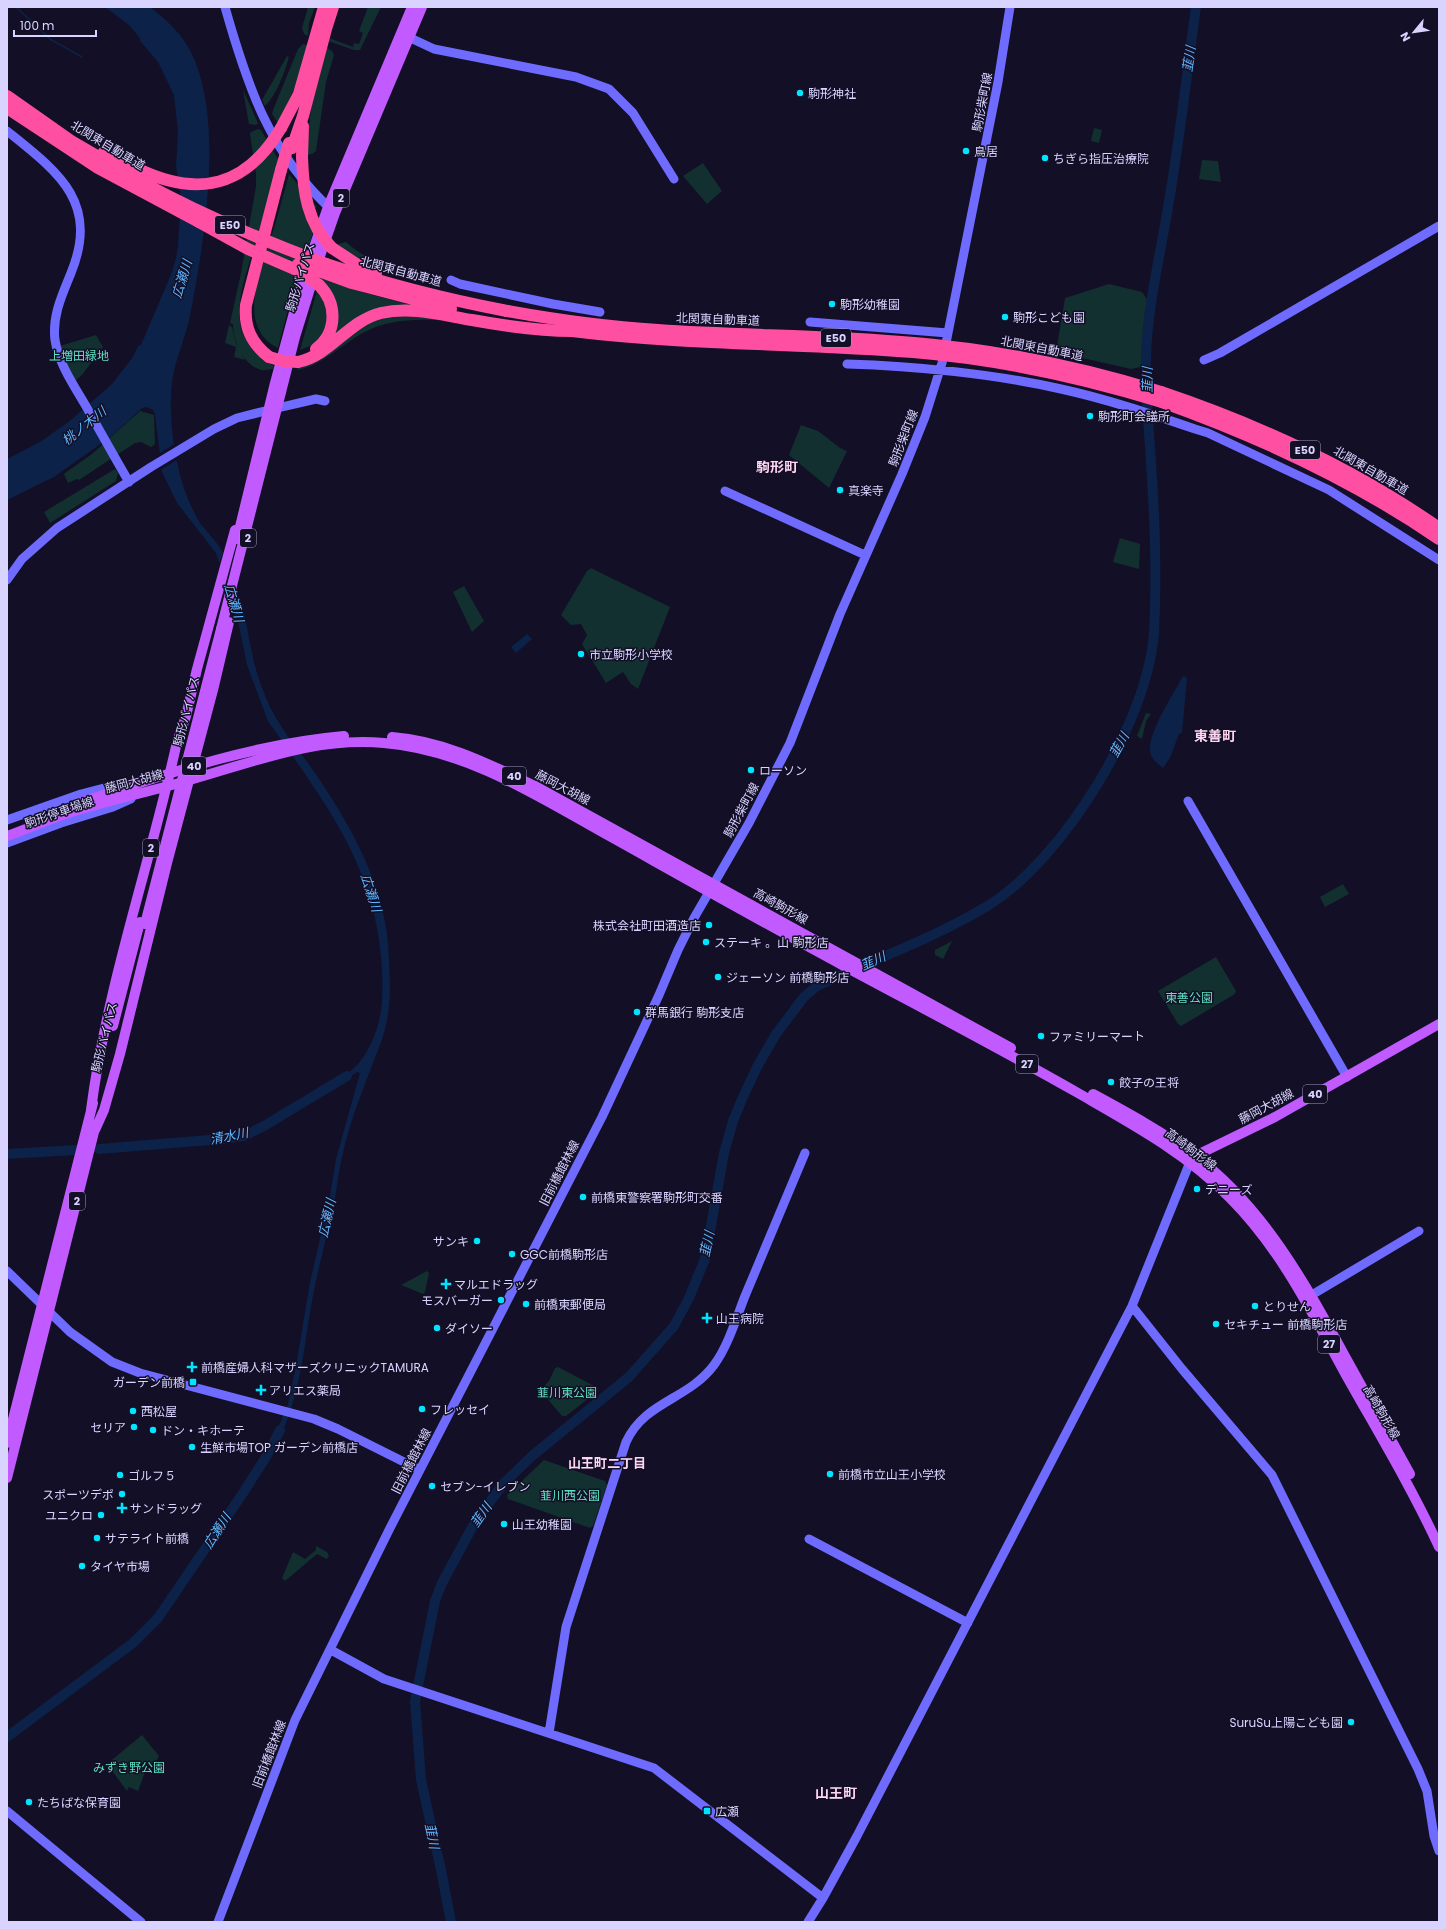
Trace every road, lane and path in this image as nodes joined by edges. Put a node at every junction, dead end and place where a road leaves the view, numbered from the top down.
1 (225, 7) edge
2 (324, 7) edge
3 (333, 7) edge
4 (412, 7) edge
5 (422, 7) edge
6 (1010, 7) edge
7 (405, 36) junction
8 (299, 94) junction
9 (7, 95) edge
10 (7, 108) edge
11 (303, 116) junction
12 (7, 131) edge
13 (290, 145) junction
14 (674, 179) dead end
15 (138, 180) junction
16 (332, 210) junction
17 (199, 222) junction
18 (1439, 226) edge
19 (324, 268) junction
20 (451, 280) dead end
21 (442, 303) junction
22 (600, 312) dead end
23 (810, 322) dead end
24 (948, 333) junction
25 (298, 359) junction
26 (1204, 360) dead end
27 (847, 364) dead end
28 (938, 371) junction
29 (1162, 397) junction
30 (325, 401) dead end
31 (274, 409) junction
32 (129, 482) junction
33 (725, 491) dead end
34 (1439, 528) edge
35 (1439, 539) edge
36 (865, 555) junction
37 (1439, 560) edge
38 (234, 562) junction
39 (7, 580) edge
40 (223, 594) junction
41 (198, 747) junction
42 (284, 748) junction
43 (209, 761) junction
44 (194, 766) junction
45 (169, 773) junction
46 (190, 780) junction
47 (166, 786) junction
48 (141, 794) junction
49 (1188, 801) dead end
50 (9, 830) edge
51 (7, 843) edge
52 (712, 888) junction
53 (142, 923) junction
54 (1439, 1024) edge
55 (1347, 1077) junction
56 (91, 1110) junction
57 (95, 1130) junction
58 (805, 1153) dead end
59 (1192, 1159) junction
60 (1419, 1231) dead end
61 (7, 1271) edge
62 (1308, 1296) junction
63 (1132, 1306) junction
64 (46, 1308) junction
65 (7, 1443) edge
66 (420, 1470) junction
67 (7, 1478) edge
68 (1439, 1531) edge
69 (809, 1539) dead end
70 (1439, 1547) edge
71 (968, 1623) junction
72 (331, 1650) junction
73 (548, 1733) junction
74 (7, 1812) edge
75 (1439, 1851) edge
76 (823, 1898) junction
77 (141, 1922) edge
78 (218, 1922) edge
79 (808, 1922) edge

1 - 16 street
2 - 8 highway
3 - 11 highway
4 - 7 main road, 駒形バイパス / 2
5 - 7 main road, 駒形バイパス / 2
6 - 24 street, 駒形柴町線
7 - 14 street
7 - 16 main road, 駒形バイパス / 2
8 - 13 highway
8 - 15 highway, bridge
9 - 15 highway, 北関東自動車道 / E50
10 - 15 highway, 北関東自動車道 / E50
11 - 13 highway
11 - 21 highway, bridge
12 - 32 street
13 - 25 highway
15 - 17 highway, 北関東自動車道 / E50
15 - 19 highway, 北関東自動車道 / E50, bridge
16 - 31 main road, 駒形バイパス / 2
17 - 19 highway, 北関東自動車道 / E50, bridge
17 - 25 highway, bridge
18 - 26 street
19 - 21 highway, 北関東自動車道 / E50
20 - 22 street
21 - 25 highway
21 - 29 highway, 北関東自動車道 / E50, bridge
21 - 29 highway, 北関東自動車道 / E50, bridge
23 - 24 street
24 - 28 street, 駒形柴町線
27 - 28 street
28 - 36 street, 駒形柴町線
28 - 37 street
29 - 34 highway, 北関東自動車道 / E50
29 - 35 highway, 北関東自動車道 / E50
30 - 31 street
31 - 32 street
31 - 38 main road, 駒形バイパス / 2
31 - 38 main road, 駒形バイパス / 2
32 - 39 street
33 - 36 street
36 - 52 street, 駒形柴町線
38 - 40 main road, 2
38 - 41 main road, 2
40 - 45 main road, 2
40 - 53 main road, 駒形バイパス / 2
41 - 43 main road
41 - 44 main road, 2
42 - 43 main road, 藤岡大胡線 / 40
42 - 46 main road, 藤岡大胡線 / 40
42 - 52 main road, 藤岡大胡線 / 40
43 - 44 main road, 藤岡大胡線 / 40
44 - 45 main road, 藤岡大胡線 / 40
44 - 46 main road, 2
45 - 47 main road, 2
45 - 50 main road, 藤岡大胡線 / 40
46 - 47 main road, 藤岡大胡線 / 40
46 - 57 main road, 2
47 - 48 main road, 藤岡大胡線 / 40
47 - 56 main road, 2
48 - 50 main road, 藤岡大胡線 / 40
48 - 51 street, 駒形停車場線
49 - 55 street
52 - 59 main road, 高崎駒形線 / 27
52 - 59 main road, 高崎駒形線 / 27
52 - 66 street, 旧前橋館林線
53 - 56 main road, 駒形バイパス / 2
53 - 57 main road, 駒形バイパス / 2
54 - 55 main road, 藤岡大胡線 / 40
55 - 59 main road, 藤岡大胡線 / 40
56 - 64 main road, 駒形バイパス / 2
57 - 64 main road, 駒形バイパス / 2
58 - 73 street
59 - 62 main road, 高崎駒形線 / 27
59 - 63 street
60 - 62 street
61 - 64 street
62 - 68 main road, 高崎駒形線 / 27
62 - 70 main road, 高崎駒形線 / 27
63 - 71 street
63 - 75 street
64 - 65 main road, 駒形バイパス / 2
64 - 66 street
64 - 67 main road, 駒形バイパス / 2
66 - 72 street, 旧前橋館林線
69 - 71 street
71 - 76 street
72 - 73 street
72 - 78 street, 旧前橋館林線
73 - 76 street
74 - 77 street
76 - 79 street

